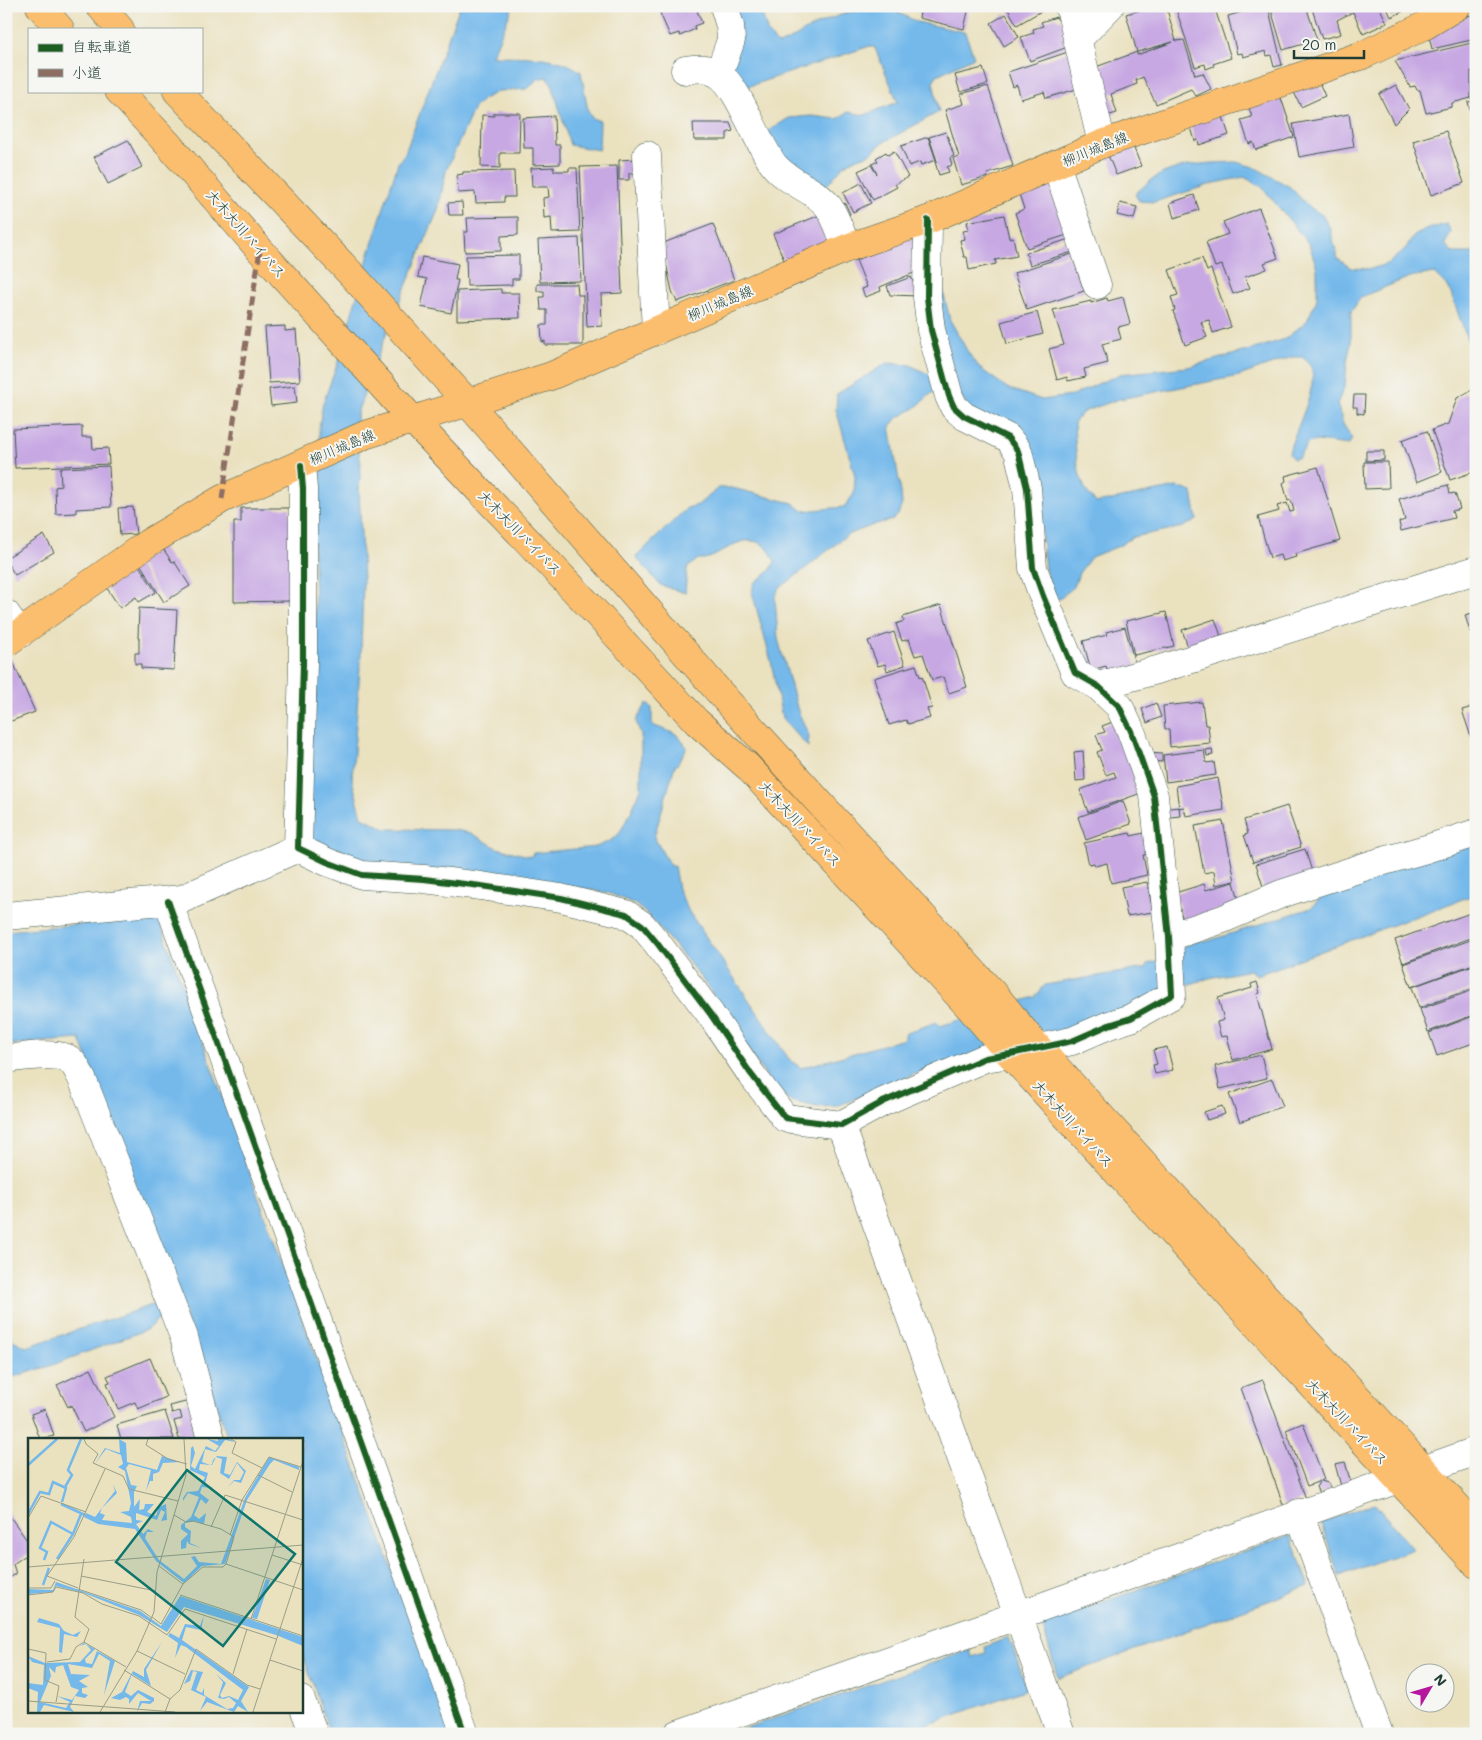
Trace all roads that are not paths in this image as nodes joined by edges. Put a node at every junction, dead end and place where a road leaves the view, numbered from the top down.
1 (40, 6) edge
2 (100, 6) edge
3 (724, 6) edge
4 (1068, 6) edge
5 (1110, 6) edge
6 (1457, 6) edge
7 (59, 28) edge
8 (119, 28) edge
9 (1077, 40) junction
10 (685, 70) dead end
11 (720, 74) junction
12 (120, 92) edge
13 (178, 92) edge
14 (1102, 144) junction
15 (647, 155) dead end
16 (1056, 164) junction
17 (928, 220) junction
18 (848, 248) junction
19 (1097, 285) dead end
20 (656, 331) junction
21 (468, 403) junction
22 (413, 420) junction
23 (307, 462) junction
24 (1476, 570) edge
25 (11, 630) edge
26 (1098, 686) junction
27 (1476, 833) edge
28 (298, 848) junction
29 (168, 901) junction
30 (6, 916) edge
31 (1170, 943) junction
32 (1022, 1048) junction
33 (6, 1059) edge
34 (841, 1125) junction
35 (211, 1438) edge
36 (1476, 1451) edge
37 (1423, 1470) junction
38 (1398, 1478) junction
39 (1299, 1513) junction
40 (1476, 1527) edge
41 (1476, 1564) edge
42 (1019, 1615) junction
43 (302, 1703) edge
44 (314, 1734) edge
45 (465, 1734) edge
46 (678, 1734) edge
47 (1061, 1734) edge
48 (1379, 1734) edge

1 - 7 main road
2 - 8 main road
3 - 11 street
4 - 9 street
5 - 9 street
6 - 14 main road, 柳川城島線
9 - 14 street
10 - 11 street
11 - 18 street
12 - 22 main road, 大木大川バイパス
13 - 21 main road, 大木大川バイパス
14 - 16 main road, 柳川城島線
15 - 20 street
16 - 17 main road, 柳川城島線
16 - 19 street
17 - 18 main road, 柳川城島線
17 - 26 street
18 - 20 main road, 柳川城島線
20 - 21 main road, 柳川城島線
21 - 22 main road, 柳川城島線
21 - 32 main road, 大木大川バイパス
22 - 23 main road, 柳川城島線
22 - 32 main road, 大木大川バイパス
23 - 25 main road, 柳川城島線
23 - 28 street
24 - 26 street
26 - 31 street
27 - 31 street
28 - 29 street
28 - 34 street
29 - 30 street
29 - 45 street
31 - 32 street
32 - 34 street
32 - 37 main road, 大木大川バイパス
32 - 38 main road, 大木大川バイパス
33 - 35 street
34 - 42 street
36 - 37 street
37 - 38 street
37 - 40 main road, 大木大川バイパス
38 - 39 street
38 - 41 main road, 大木大川バイパス
39 - 42 street
39 - 48 street
42 - 46 street
42 - 47 street
43 - 44 street

